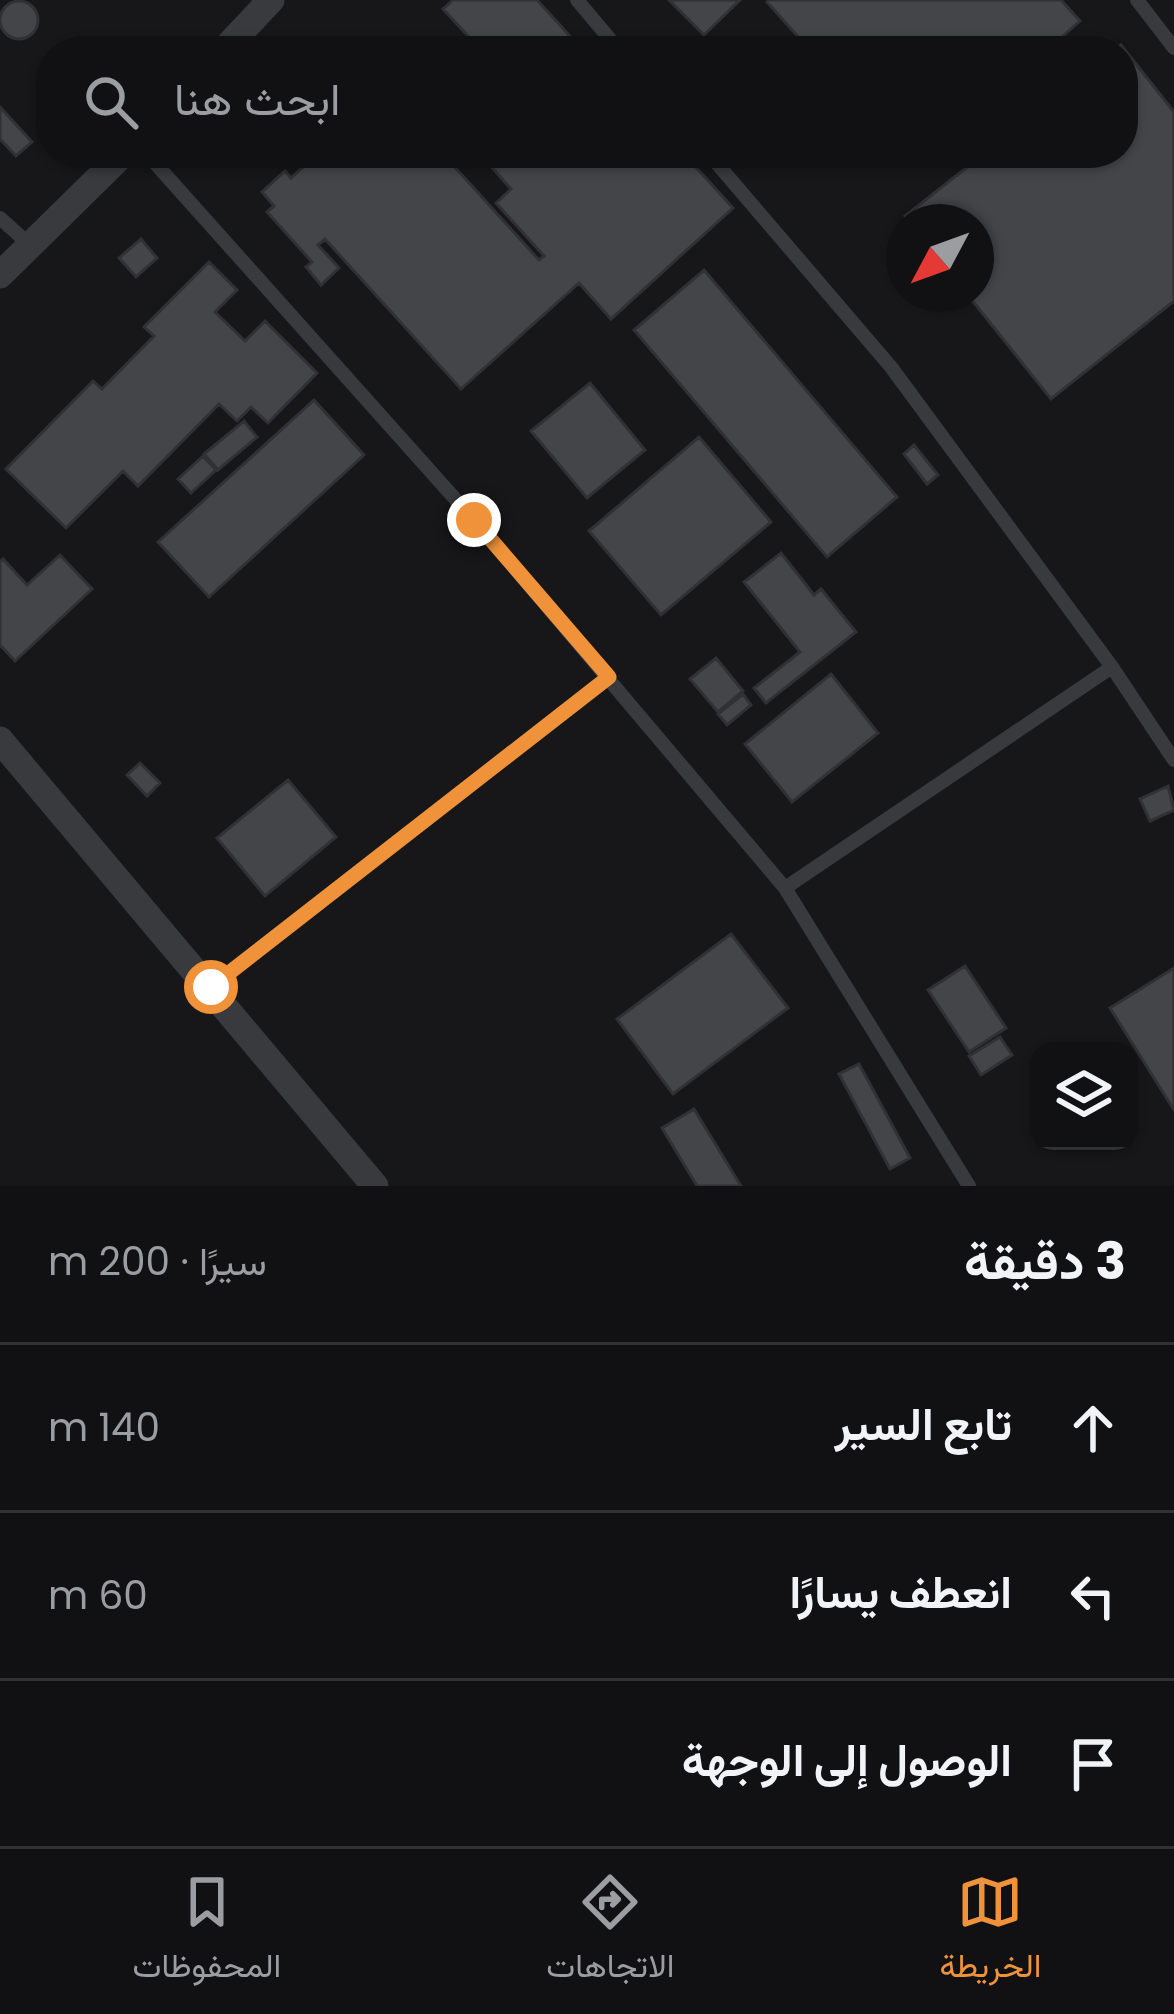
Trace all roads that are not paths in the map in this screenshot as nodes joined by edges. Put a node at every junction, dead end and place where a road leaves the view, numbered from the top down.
1 (271, 0) edge
2 (577, 0) edge
3 (1137, 0) edge
4 (237, 36) edge
5 (607, 36) edge
6 (1174, 48) edge
7 (109, 168) edge
8 (159, 168) edge
9 (721, 168) edge
10 (0, 218) edge
11 (31, 246) junction
12 (0, 275) edge
13 (1112, 667) junction
14 (609, 677) junction
15 (0, 740) edge
16 (1174, 760) edge
17 (785, 888) junction
18 (211, 987) junction
19 (376, 1186) edge
20 (969, 1186) edge

1 - 4 street
2 - 5 lane
3 - 6 lane
7 - 11 street
8 - 14 lane
9 - 13 lane
10 - 11 lane
11 - 12 street
13 - 16 lane
13 - 17 lane
14 - 17 lane
14 - 18 lane
15 - 18 street
17 - 20 lane
18 - 19 street

